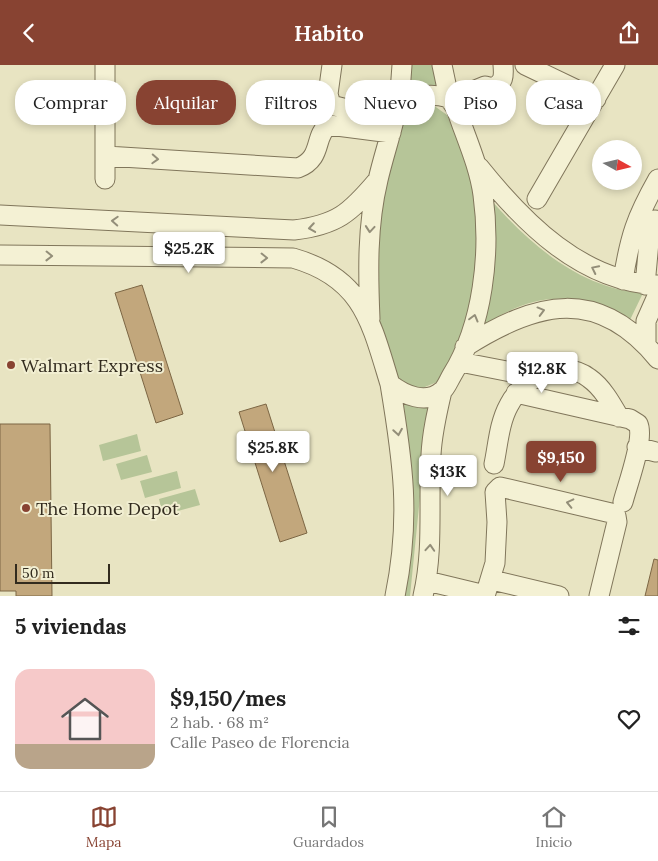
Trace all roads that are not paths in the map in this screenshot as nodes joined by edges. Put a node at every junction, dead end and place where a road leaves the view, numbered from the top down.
1 (105, 65) edge
2 (332, 65) edge
3 (402, 65) edge
4 (442, 65) edge
5 (503, 65) edge
6 (525, 65) edge
7 (615, 65) edge
8 (400, 80) edge
9 (446, 80) edge
10 (503, 80) edge
11 (556, 80) edge
12 (601, 90) edge
13 (345, 108) edge
14 (345, 123) edge
15 (393, 125) edge
16 (461, 125) edge
17 (581, 125) edge
18 (106, 157) junction
19 (474, 160) junction
20 (105, 179) dead end
21 (658, 179) edge
22 (378, 180) junction
23 (537, 199) dead end
24 (0, 215) edge
25 (652, 215) edge
26 (0, 255) edge
27 (623, 281) junction
28 (654, 288) edge
29 (370, 319) junction
30 (652, 352) edge
31 (463, 354) junction
32 (536, 377) junction
33 (390, 384) junction
34 (442, 391) junction
35 (516, 393) junction
36 (619, 417) junction
37 (637, 447) junction
38 (656, 452) dead end
39 (494, 464) dead end
40 (623, 502) dead end
41 (425, 588) edge
42 (487, 590) edge
43 (395, 596) edge
44 (559, 596) edge
45 (599, 596) edge

1 - 18 street
2 - 13 street
3 - 8 street
4 - 9 street
5 - 10 street
6 - 11 street
7 - 12 street
18 -> 14 street
15 - 22 street
16 - 19 street
17 - 23 street
18 - 20 street
27 -> 19 street
31 -> 19 street
21 - 25 street
22 -> 24 street
22 -> 29 street
25 - 27 street
25 - 28 street
26 -> 29 street
27 - 28 street
28 - 30 street
29 - 33 street
31 -> 30 street
31 - 32 street
31 - 34 street
32 - 35 street
32 - 36 street
33 - 34 street
33 -> 43 street
41 -> 34 street
35 - 36 street
35 - 39 street
36 - 37 street
37 - 38 street
37 - 40 street
41 - 42 street
42 - 44 street
45 -> 42 street

